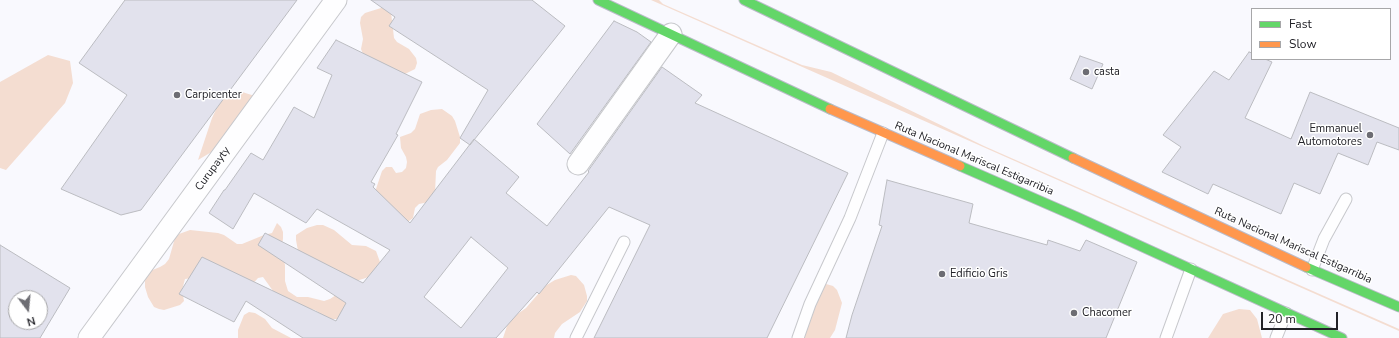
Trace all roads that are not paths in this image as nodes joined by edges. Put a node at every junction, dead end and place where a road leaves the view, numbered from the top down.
1 (336, 0) edge
2 (598, 0) edge
3 (744, 0) edge
4 (671, 34) junction
5 (883, 133) junction
6 (578, 164) dead end
7 (1346, 199) dead end
8 (624, 242) dead end
9 (1191, 269) junction
10 (1312, 270) junction
11 (1399, 307) edge
12 (1286, 314) junction
13 (89, 338) edge
14 (576, 338) edge
15 (798, 338) edge
16 (1166, 338) edge
17 (1276, 338) edge
18 (1342, 338) edge

1 - 13 street, Curupayty
2 - 4 highway, Ruta Nacional Mariscal Estigarribia
3 - 10 highway, Ruta Nacional Mariscal Estigarribia
4 - 5 highway, Ruta Nacional Mariscal Estigarribia
4 - 6 street
5 - 9 highway, Ruta Nacional Mariscal Estigarribia
5 - 15 lane
7 - 10 lane
8 - 14 lane
9 - 12 highway, Ruta Nacional Mariscal Estigarribia
9 - 16 lane
10 - 11 highway, Ruta Nacional Mariscal Estigarribia
12 - 17 lane
12 - 18 highway, Ruta Nacional Mariscal Estigarribia

